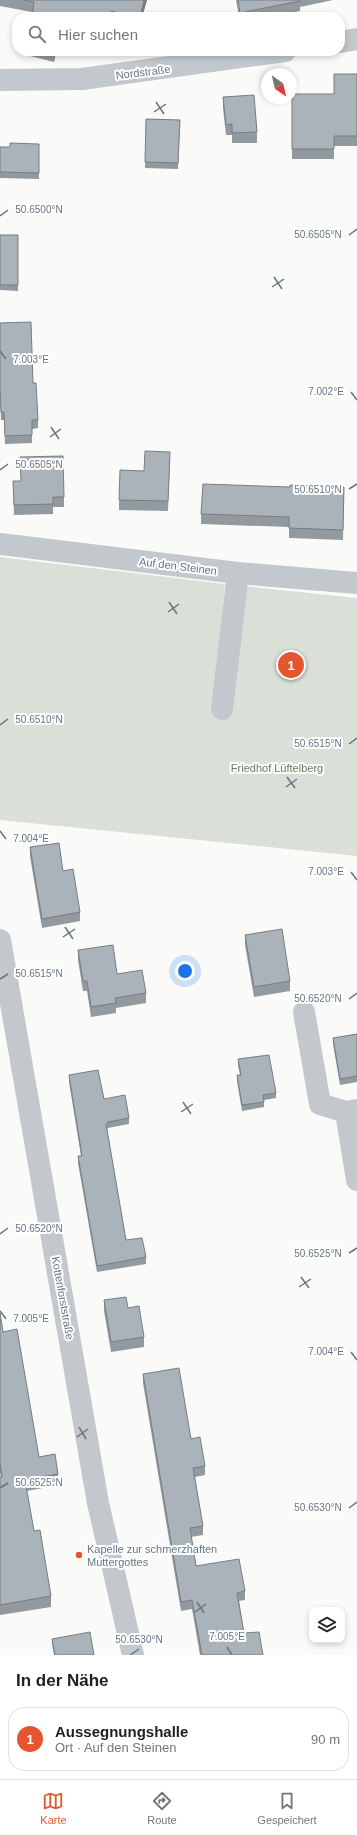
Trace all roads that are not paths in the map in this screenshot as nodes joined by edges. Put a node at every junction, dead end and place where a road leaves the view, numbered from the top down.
1 (357, 39) edge
2 (345, 41) edge
3 (249, 56) edge
4 (0, 68) edge
5 (25, 79) junction
6 (0, 80) edge
7 (0, 544) edge
8 (238, 573) junction
9 (357, 583) edge
10 (222, 709) dead end
11 (0, 940) edge
12 (304, 1012) dead end
13 (352, 1111) edge
14 (357, 1180) edge
15 (133, 1655) edge

1 - 2 street
3 - 5 street, Nordstraße
4 - 5 street
5 - 6 street, Nordstraße
7 - 8 street, Auf den Steinen
8 - 9 street, Auf den Steinen
8 - 10 street
11 - 15 street, Kottenforststraße
12 - 13 street
13 - 14 street

